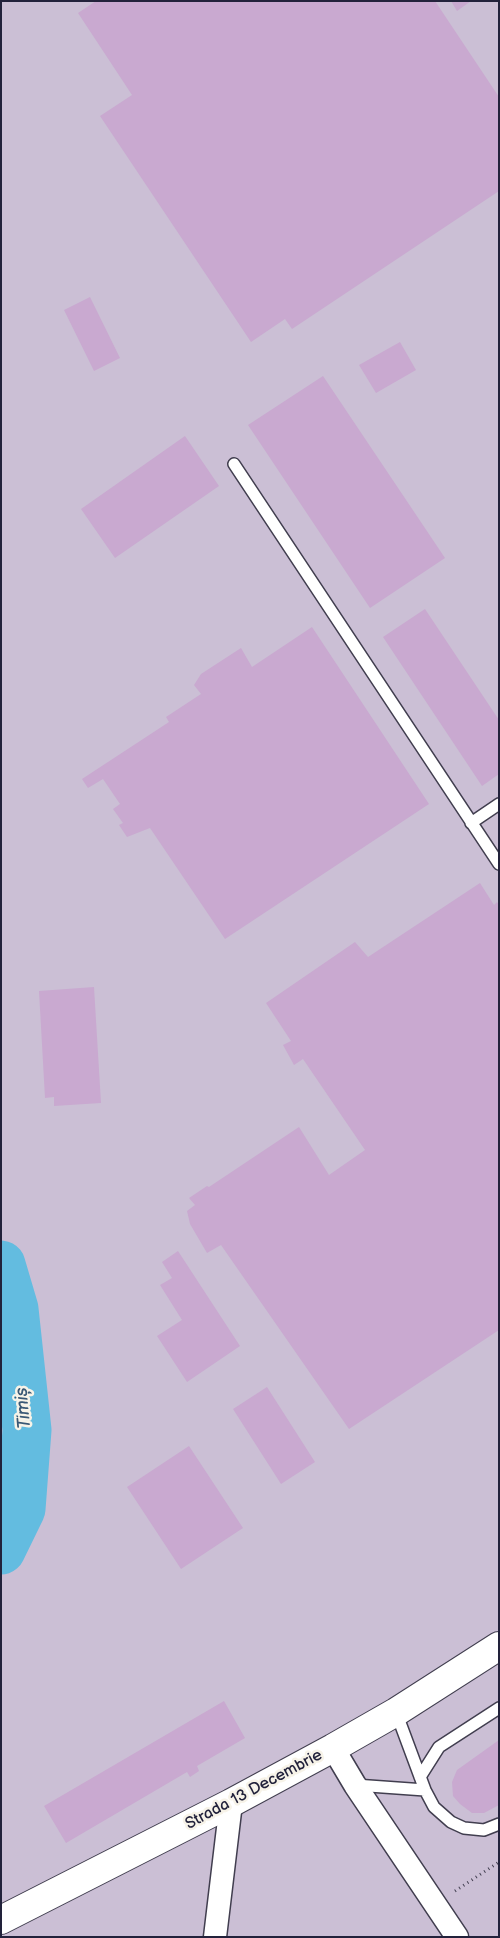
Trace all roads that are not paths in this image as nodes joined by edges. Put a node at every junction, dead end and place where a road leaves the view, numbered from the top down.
1 (234, 464) dead end
2 (499, 804) edge
3 (471, 822) junction
4 (499, 864) edge
5 (499, 1646) edge
6 (499, 1708) edge
7 (396, 1712) junction
8 (333, 1748) junction
9 (420, 1777) junction
10 (355, 1785) junction
11 (425, 1790) junction
12 (231, 1803) junction
13 (499, 1824) edge
14 (1, 1920) edge
15 (215, 1937) edge
16 (457, 1937) edge

1 - 3 lane
2 - 3 lane
3 - 4 lane
5 - 7 main road, Strada 13 Decembrie
6 - 9 lane
7 - 8 main road, Strada 13 Decembrie
7 - 9 lane
8 - 10 street
8 - 12 main road, Strada 13 Decembrie
9 - 11 lane
10 - 11 lane
10 - 16 street
11 - 13 lane
12 - 14 main road, Strada 13 Decembrie
12 - 15 street

